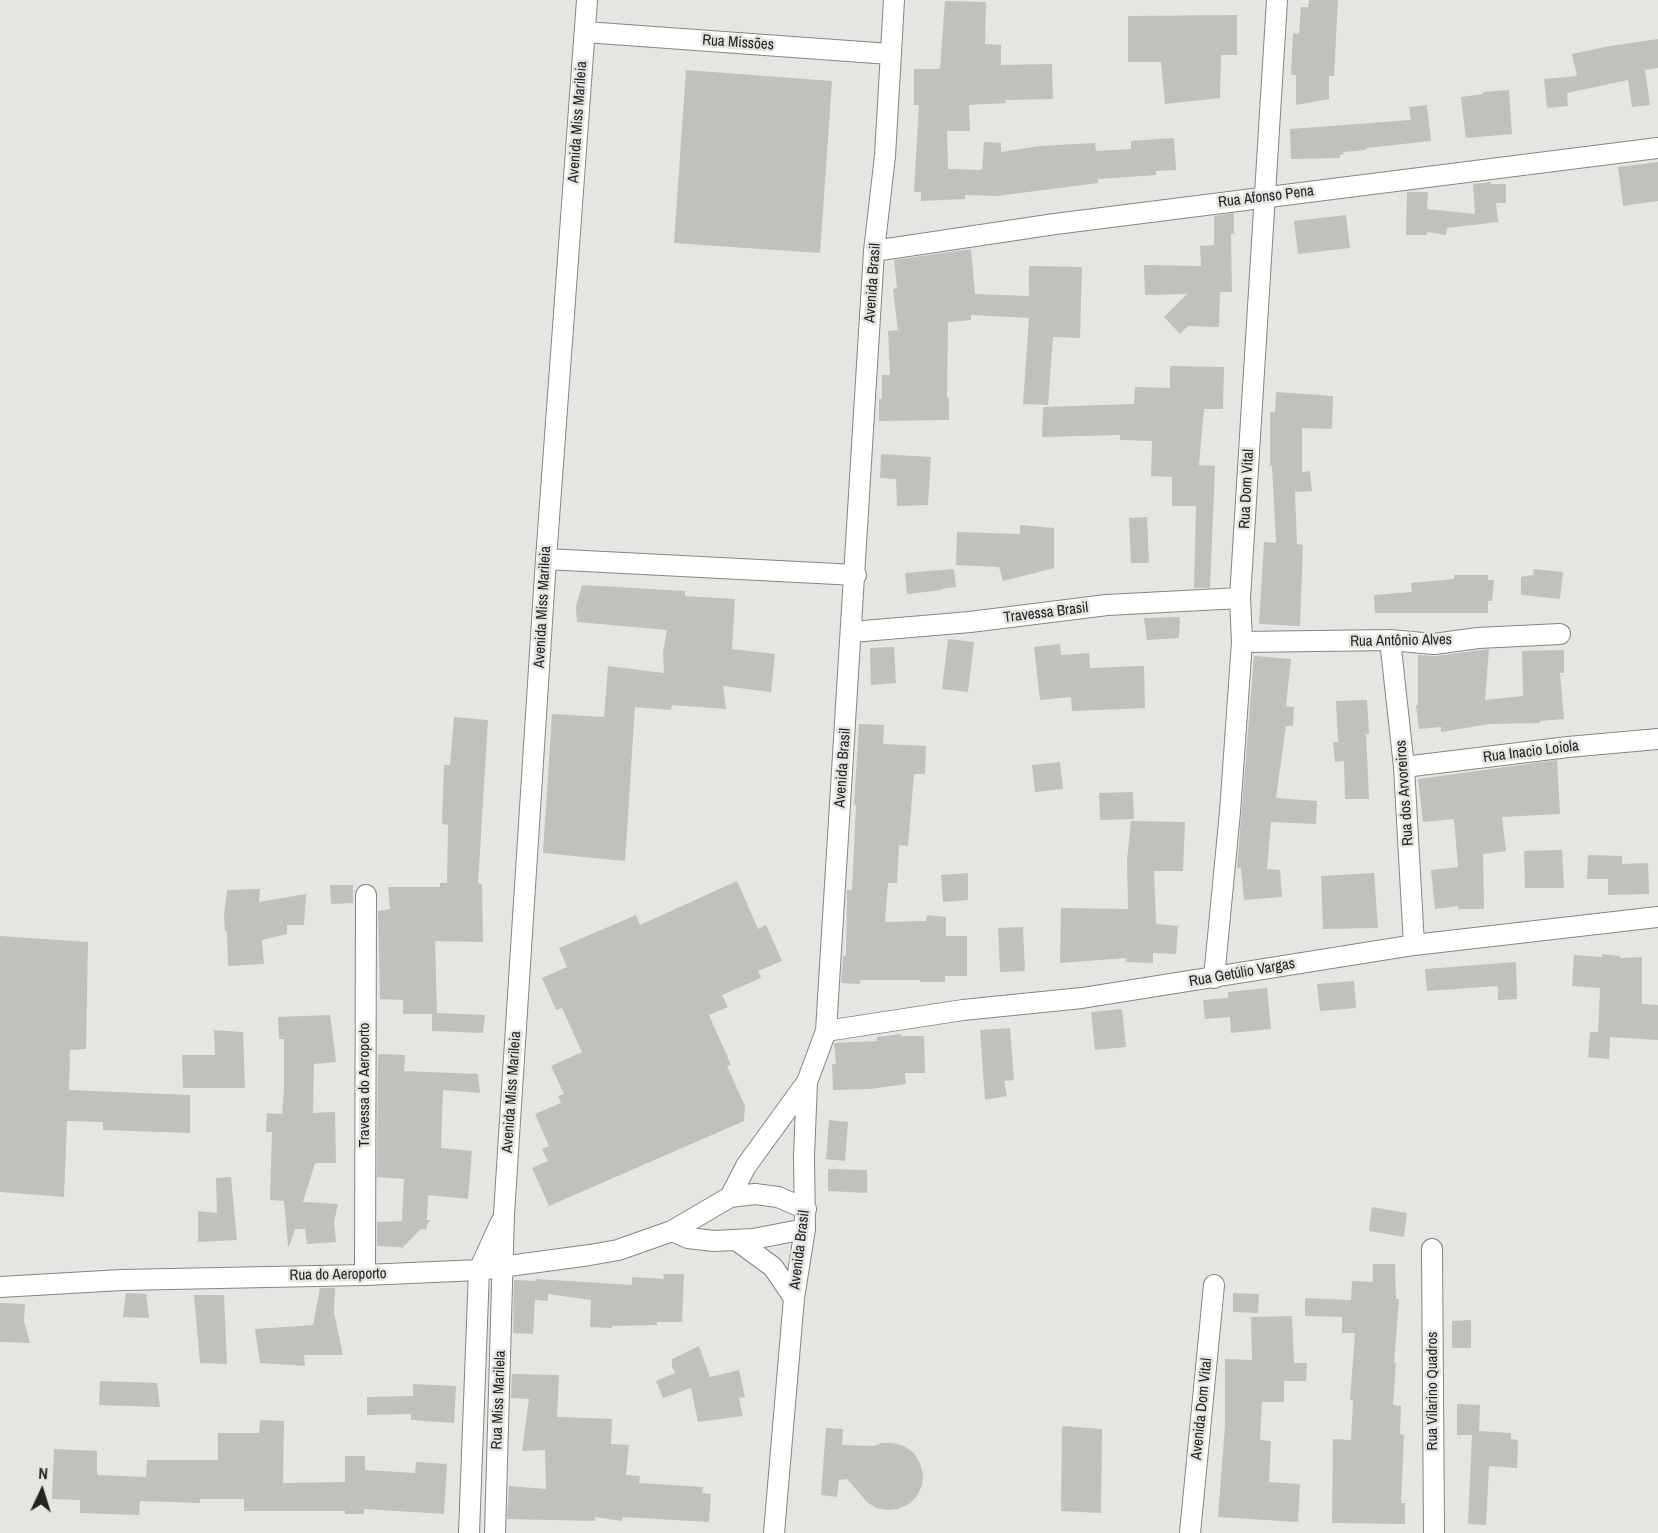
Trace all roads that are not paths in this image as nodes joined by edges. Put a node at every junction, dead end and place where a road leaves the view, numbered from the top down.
1 (587, 0) edge
2 (894, 0) edge
3 (1277, 0) edge
4 (585, 32) junction
5 (890, 54) junction
6 (1658, 148) edge
7 (1263, 197) junction
8 (874, 251) junction
9 (546, 559) junction
10 (856, 575) junction
11 (1240, 598) junction
12 (852, 632) junction
13 (1560, 634) dead end
14 (1390, 640) junction
15 (1242, 642) junction
16 (1658, 739) edge
17 (1404, 767) junction
18 (366, 895) dead end
19 (1658, 917) edge
20 (1414, 945) junction
21 (1214, 978) junction
22 (826, 1031) junction
23 (807, 1082) junction
24 (730, 1197) junction
25 (806, 1209) junction
26 (504, 1214) junction
27 (805, 1229) junction
28 (672, 1231) junction
29 (736, 1240) junction
30 (1432, 1249) dead end
31 (503, 1267) junction
32 (479, 1270) junction
33 (365, 1275) junction
34 (1214, 1286) dead end
35 (0, 1287) edge
36 (795, 1298) junction
37 (469, 1533) edge
38 (495, 1533) edge
39 (774, 1533) edge
40 (1190, 1533) edge
41 (1434, 1533) edge

1 - 4 street, Avenida Miss Marileia
2 - 5 street, Avenida Brasil
3 - 7 street, Rua Dom Vital
4 - 5 street, Rua Missões
4 - 9 street, Avenida Miss Marileia
5 - 8 street, Avenida Brasil
6 - 7 street, Rua Afonso Pena
7 - 8 street, Rua Afonso Pena
7 - 11 street, Rua Dom Vital
8 - 10 street, Avenida Brasil
9 - 10 street
9 - 26 street, Avenida Miss Marileia
10 - 12 street, Avenida Brasil
11 - 12 street, Travessa Brasil
11 - 15 street, Rua Dom Vital
12 - 22 street, Avenida Brasil
13 - 14 street, Rua Antônio Alves
14 - 15 street, Rua Antônio Alves
14 - 17 street, Rua dos Arvoreiros
15 - 21 street, Rua Dom Vital
16 - 17 street, Rua Inacio Loiola
17 - 20 street, Rua dos Arvoreiros
18 - 33 street, Travessa do Aeroporto
19 - 20 street, Rua Getúlio Vargas
20 - 21 street, Rua Getúlio Vargas
21 - 22 street, Rua Getúlio Vargas
22 - 23 street, Avenida Brasil
23 - 24 street
23 - 25 street, Avenida Brasil
24 - 25 street
24 - 28 street, Rua do Aeroporto
25 - 27 street, Avenida Brasil
26 - 31 street, Avenida Miss Marileia
26 - 32 street, Avenida Miss Marileia
27 - 29 street
27 - 36 street, Avenida Brasil
28 - 29 street
28 - 31 street, Rua do Aeroporto
29 - 36 street
30 - 41 street, Rua Vilarino Quadros
31 - 32 street, Rua do Aeroporto
31 - 38 street, Rua Miss Marilela
32 - 33 street, Rua do Aeroporto
32 - 37 street, Rua Miss Marilela
33 - 35 street, Rua do Aeroporto
34 - 40 street, Avenida Dom Vital
36 - 39 street, Avenida Brasil

